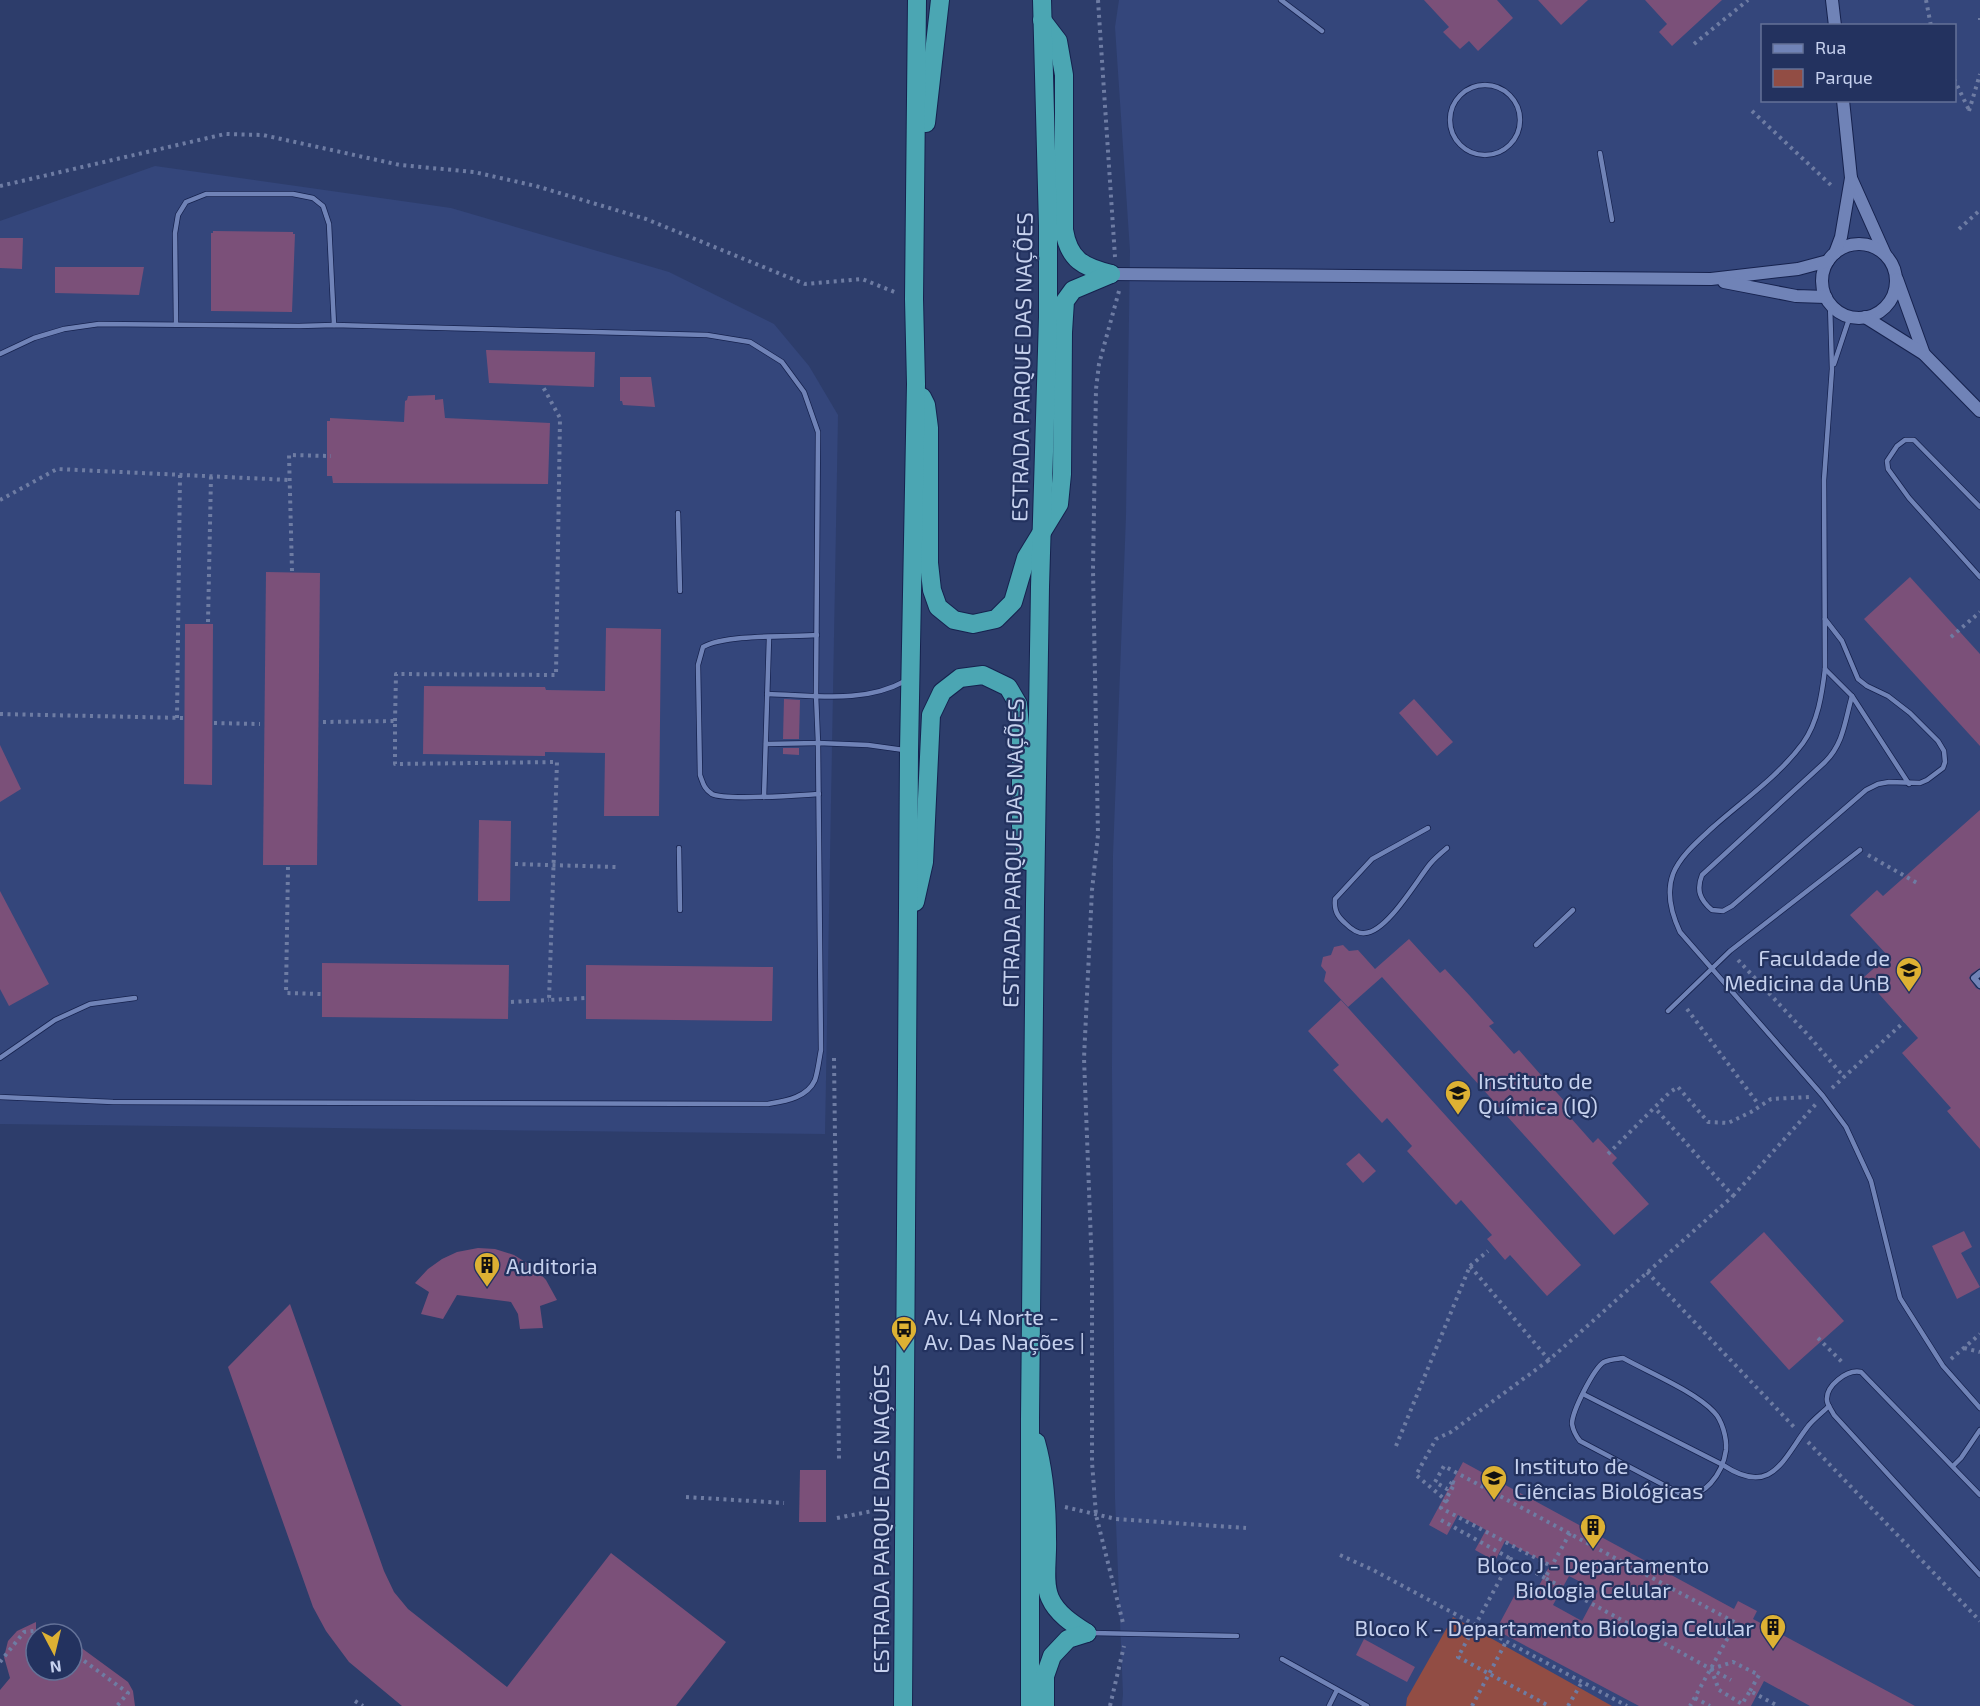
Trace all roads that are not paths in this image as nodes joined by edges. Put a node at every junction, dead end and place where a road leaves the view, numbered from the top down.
1 (917, 0) edge
2 (940, 0) edge
3 (1042, 0) edge
4 (1281, 0) edge
5 (1832, 0) edge
6 (1042, 20) junction
7 (1836, 24) edge
8 (1322, 31) dead end
9 (1514, 100) joint
10 (1843, 102) edge
11 (1599, 153) dead end
12 (1851, 178) junction
13 (915, 193) junction
14 (1612, 220) dead end
15 (1886, 255) junction
16 (1832, 257) junction
17 (1113, 267) junction
18 (1896, 276) junction
19 (1711, 279) junction
20 (1828, 301) junction
21 (1850, 316) junction
22 (1865, 317) junction
23 (176, 324) junction
24 (334, 325) junction
25 (0, 354) edge
26 (1924, 354) junction
27 (1832, 369) junction
28 (915, 384) junction
29 (1980, 411) edge
30 (1980, 507) edge
31 (678, 513) dead end
32 (1042, 533) junction
33 (1980, 577) edge
34 (680, 591) dead end
35 (1825, 619) junction
36 (817, 635) junction
37 (769, 638) junction
38 (1826, 669) junction
39 (910, 678) junction
40 (767, 694) junction
41 (816, 695) junction
42 (1852, 696) junction
43 (818, 743) junction
44 (766, 744) junction
45 (909, 751) junction
46 (1909, 784) junction
47 (819, 794) junction
48 (764, 797) junction
49 (1428, 828) dead end
50 (679, 848) dead end
51 (1447, 848) dead end
52 (1860, 850) road end
53 (1035, 904) junction
54 (680, 910) dead end
55 (1573, 910) dead end
56 (908, 925) junction
57 (1536, 945) dead end
58 (1711, 968) junction
59 (1980, 973) edge
60 (1980, 985) edge
61 (135, 998) dead end
62 (1668, 1011) dead end
63 (0, 1058) edge
64 (0, 1097) edge
65 (1583, 1394) junction
66 (1829, 1406) junction
67 (1980, 1408) edge
68 (1030, 1418) junction
69 (1980, 1430) edge
70 (1723, 1465) junction
71 (1953, 1466) junction
72 (1980, 1494) edge
73 (1980, 1575) edge
74 (1086, 1633) junction
75 (1237, 1636) dead end
76 (1282, 1659) dead end
77 (1336, 1690) junction
78 (903, 1706) edge
79 (1030, 1706) edge
80 (1045, 1706) edge
81 (1329, 1706) edge
82 (1367, 1706) edge

1 - 13 highway, ESTRADA PARQUE DAS NAÇÕES
2 - 13 highway
3 - 6 highway, ESTRADA PARQUE DAS NAÇÕES
4 - 8 lane
5 - 7 street
6 - 17 highway
6 - 32 highway, ESTRADA PARQUE DAS NAÇÕES
9 - 9 lane
10 - 12 street
11 - 14 lane
12 - 15 street
12 - 16 street
13 - 28 highway, ESTRADA PARQUE DAS NAÇÕES
15 - 16 street
15 - 18 street
16 - 19 street
16 - 20 street
17 - 19 street
17 - 32 highway
18 - 22 street
18 - 26 street
19 - 20 street
20 - 21 street
20 - 27 lane
21 - 22 street
21 - 27 lane
22 - 26 street
23 - 24 lane
23 - 24 lane
23 - 25 lane
24 - 36 lane
26 - 29 street
27 - 35 lane
28 - 32 highway
28 - 39 highway, ESTRADA PARQUE DAS NAÇÕES
30 - 33 lane
31 - 34 lane
32 - 53 highway, ESTRADA PARQUE DAS NAÇÕES
35 - 38 lane
35 - 46 lane
36 - 37 lane
36 - 41 lane
37 - 40 lane
37 - 48 lane
38 - 42 lane
38 - 58 lane
39 - 41 lane
39 - 45 highway, ESTRADA PARQUE DAS NAÇÕES
40 - 41 lane
40 - 44 lane
41 - 43 lane
42 - 46 lane
42 - 46 lane
43 - 44 lane
43 - 45 lane
43 - 47 lane
44 - 48 lane
45 - 56 highway, ESTRADA PARQUE DAS NAÇÕES
47 - 48 lane
47 - 64 lane
49 - 51 lane
50 - 54 lane
52 - 58 lane
53 - 56 highway
53 - 68 highway, ESTRADA PARQUE DAS NAÇÕES
55 - 57 lane
56 - 78 highway, ESTRADA PARQUE DAS NAÇÕES
58 - 62 lane
58 - 67 lane
59 - 60 street
61 - 63 lane
65 - 70 lane
65 - 70 lane
65 - 70 lane
66 - 70 lane
66 - 71 lane
66 - 73 lane
68 - 74 highway
68 - 79 highway, ESTRADA PARQUE DAS NAÇÕES
69 - 71 lane
71 - 72 lane
74 - 75 lane
74 - 80 highway
76 - 77 lane
77 - 81 lane
77 - 82 lane

